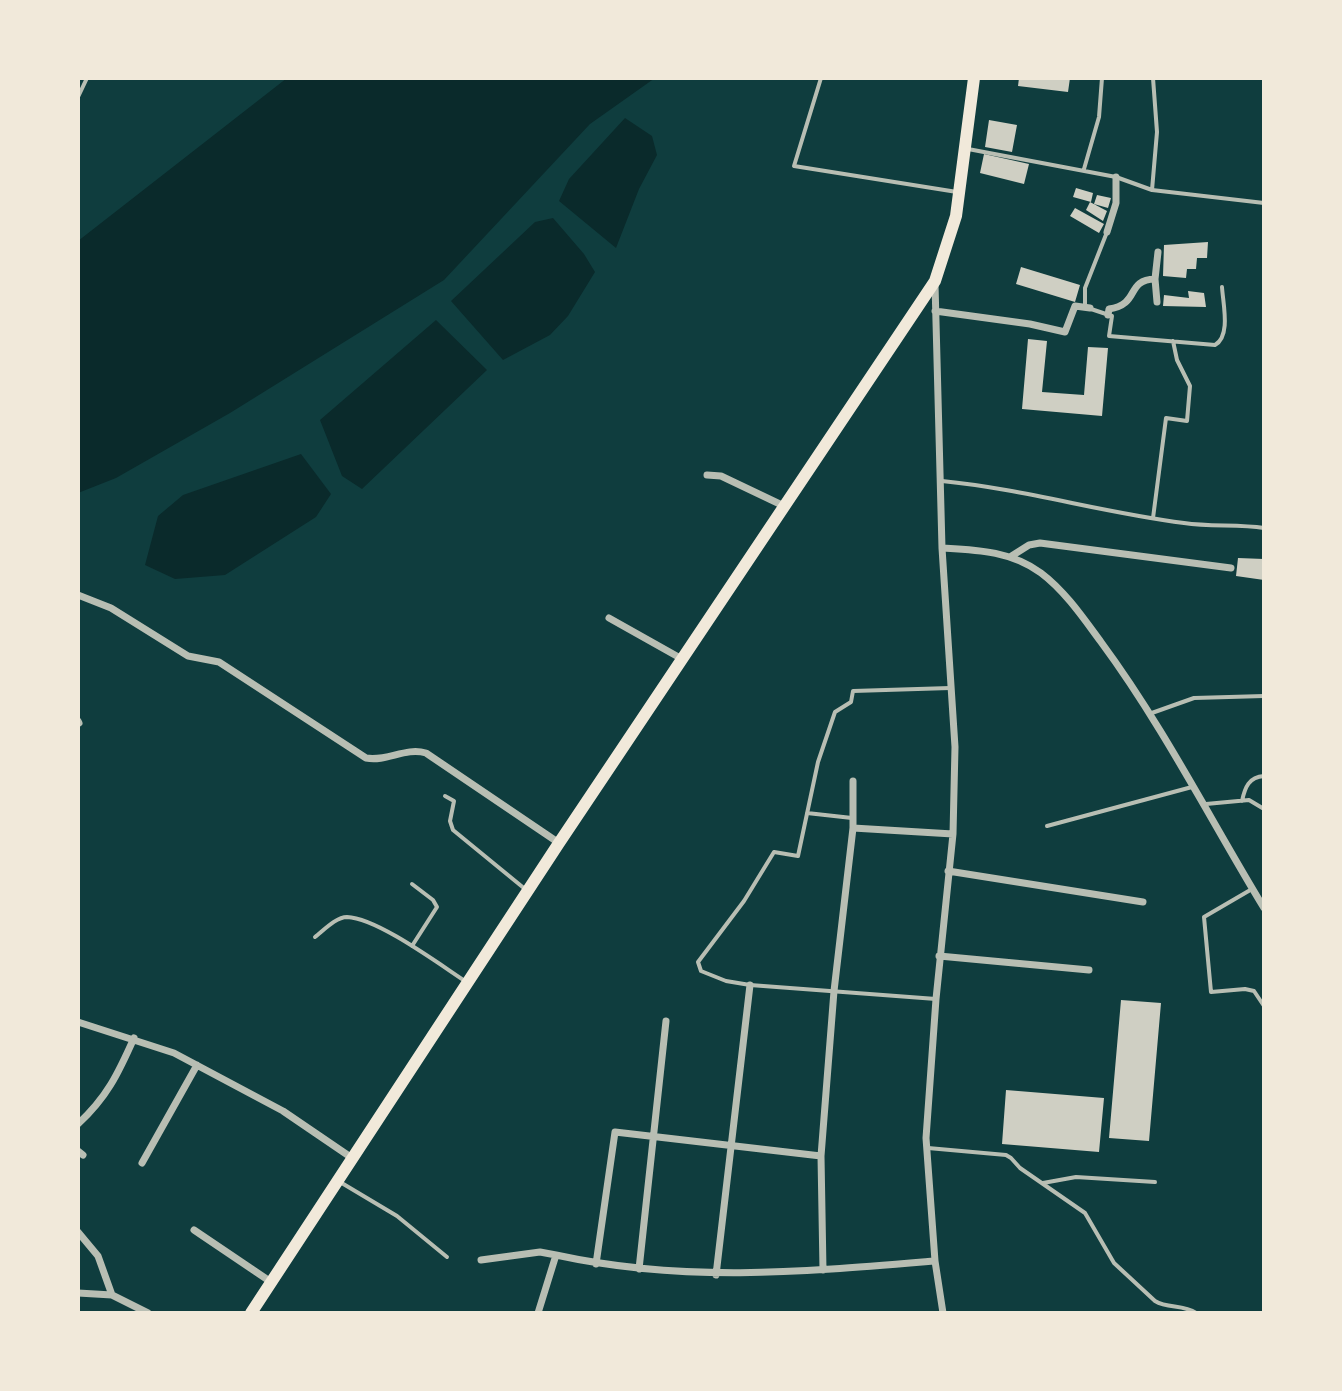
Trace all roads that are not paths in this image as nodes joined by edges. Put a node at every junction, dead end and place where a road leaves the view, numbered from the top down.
1 (87, 78) edge
2 (821, 78) edge
3 (974, 78) edge
4 (1102, 78) edge
5 (1153, 78) edge
6 (78, 97) edge
7 (966, 149) junction
8 (1084, 170) junction
9 (1116, 177) junction
10 (1152, 190) junction
11 (959, 192) junction
12 (1264, 203) edge
13 (1107, 232) joint
14 (1158, 252) dead end
15 (1155, 279) junction
16 (935, 281) junction
17 (1222, 287) dead end
18 (1157, 302) dead end
19 (1090, 308) junction
20 (935, 311) junction
21 (1108, 315) junction
22 (1173, 341) junction
23 (707, 475) dead end
24 (939, 481) junction
25 (784, 506) junction
26 (1153, 518) junction
27 (1264, 528) edge
28 (942, 548) junction
29 (1010, 557) junction
30 (1231, 568) dead end
31 (78, 595) edge
32 (609, 618) dead end
33 (682, 659) junction
34 (950, 688) junction
35 (1264, 696) edge
36 (1149, 714) junction
37 (1264, 776) edge
38 (853, 781) dead end
39 (1194, 786) junction
40 (445, 796) dead end
41 (1242, 801) junction
42 (1206, 804) junction
43 (1264, 809) edge
44 (807, 813) junction
45 (853, 818) junction
46 (1047, 826) dead end
47 (853, 828) junction
48 (953, 834) junction
49 (559, 843) junction
50 (948, 871) junction
51 (412, 884) dead end
52 (1252, 889) junction
53 (527, 890) junction
54 (1143, 902) dead end
55 (1264, 908) edge
56 (315, 937) dead end
57 (412, 946) junction
58 (939, 956) junction
59 (1089, 970) dead end
60 (467, 982) junction
61 (750, 985) junction
62 (834, 991) junction
63 (936, 999) junction
64 (1264, 1006) edge
65 (666, 1021) dead end
66 (78, 1022) edge
67 (134, 1038) junction
68 (197, 1065) junction
69 (78, 1124) edge
70 (654, 1136) junction
71 (731, 1144) junction
72 (926, 1148) junction
73 (821, 1156) junction
74 (352, 1158) junction
75 (142, 1163) dead end
76 (338, 1181) junction
77 (1155, 1182) dead end
78 (1043, 1183) junction
79 (194, 1230) dead end
80 (78, 1232) edge
81 (556, 1255) junction
82 (447, 1257) dead end
83 (481, 1260) dead end
84 (935, 1261) junction
85 (596, 1264) junction
86 (639, 1269) junction
87 (823, 1270) junction
88 (716, 1275) junction
89 (271, 1282) junction
90 (78, 1293) edge
91 (112, 1295) junction
92 (148, 1313) edge
93 (251, 1313) edge
94 (538, 1313) edge
95 (943, 1313) edge
96 (1196, 1313) edge

1 - 6 lane
2 - 11 lane
3 - 7 main road
4 - 8 lane
5 - 10 lane
7 - 8 lane
7 - 11 main road
8 - 9 lane
9 - 10 lane
9 - 13 street
10 - 12 lane
11 - 16 main road
13 - 19 lane
14 - 15 street
15 - 18 street
15 - 21 street
16 - 20 street
16 - 25 main road
17 - 22 lane
19 - 20 street
19 - 21 lane
20 - 24 street
21 - 22 lane
22 - 26 lane
23 - 25 street
24 - 26 lane
24 - 28 street
25 - 33 main road
26 - 27 lane
28 - 29 street
28 - 34 street
29 - 30 street
29 - 36 street
31 - 49 street
32 - 33 street
33 - 49 main road
34 - 44 lane
34 - 48 street
35 - 36 lane
36 - 39 street
37 - 41 lane
38 - 45 street
39 - 42 street
39 - 46 lane
40 - 53 lane
41 - 42 lane
41 - 43 lane
42 - 52 street
44 - 45 lane
44 - 61 lane
45 - 47 street
47 - 48 street
47 - 62 street
48 - 50 street
49 - 53 main road
50 - 54 street
50 - 58 street
51 - 57 lane
52 - 55 street
52 - 64 lane
53 - 60 main road
56 - 57 lane
57 - 60 lane
58 - 59 street
58 - 63 street
60 - 74 main road
61 - 62 lane
61 - 71 street
62 - 63 lane
62 - 73 street
63 - 72 street
65 - 70 street
66 - 67 street
67 - 68 street
67 - 69 street
68 - 74 street
68 - 75 street
70 - 71 street
70 - 85 street
70 - 86 street
71 - 73 street
71 - 88 street
72 - 78 lane
72 - 84 street
73 - 87 street
74 - 76 main road
76 - 82 lane
76 - 89 main road
77 - 78 lane
78 - 96 lane
79 - 89 street
80 - 91 street
81 - 83 street
81 - 85 street
81 - 94 street
84 - 87 street
84 - 95 street
85 - 86 street
86 - 88 street
87 - 88 street
89 - 93 main road
90 - 91 street
91 - 92 street

